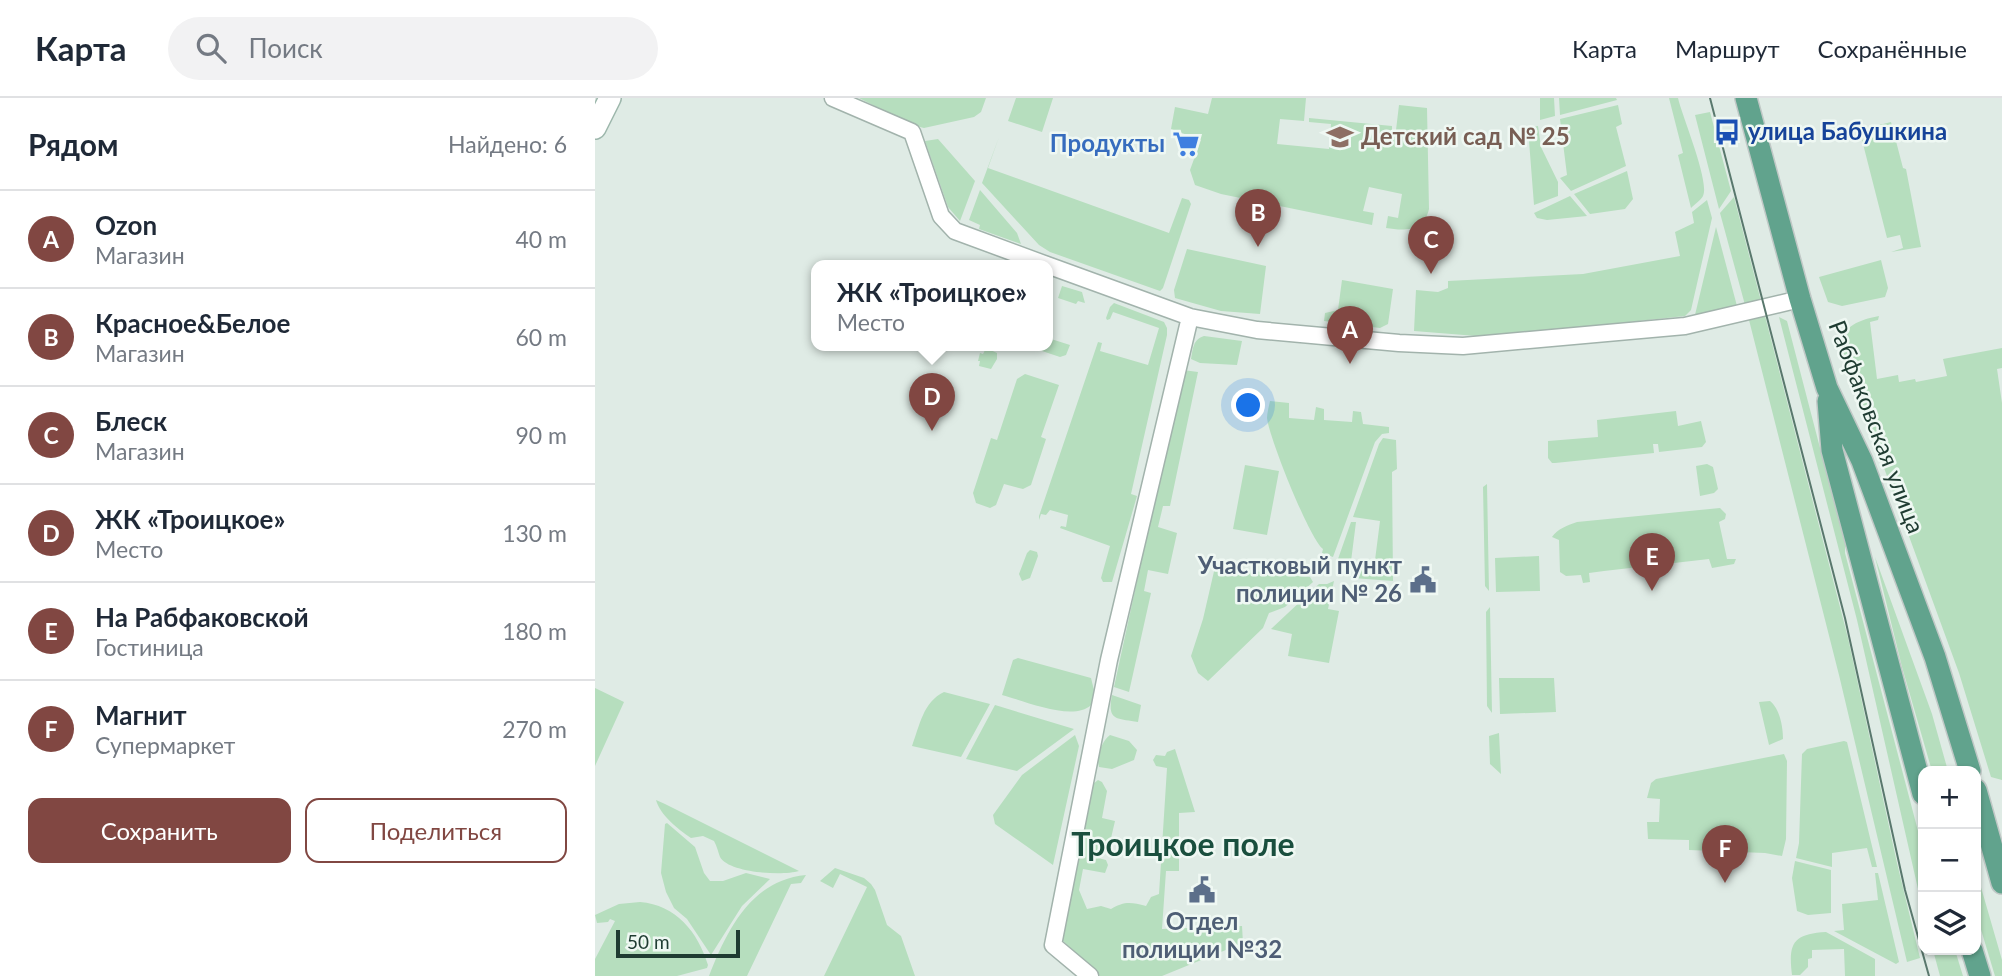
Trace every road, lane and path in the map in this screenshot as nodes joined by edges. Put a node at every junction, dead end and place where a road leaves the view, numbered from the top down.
1 (610, 98) edge
2 (833, 98) edge
3 (1746, 98) edge
4 (595, 128) edge
5 (1033, 260) edge
6 (1053, 267) edge
7 (1800, 299) junction
8 (1189, 317) junction
9 (1827, 388) junction
10 (1968, 766) edge
11 (1918, 775) edge
12 (1981, 808) edge
13 (2002, 883) edge
14 (1974, 955) edge
15 (1090, 976) edge
16 (1980, 976) edge

1 - 4 street
2 - 5 street
3 - 7 main road, Рабфаковская улица
6 - 8 street
7 - 8 street
7 - 9 main road, Рабфаковская улица
8 - 15 street
9 - 10 main road, Рабфаковская улица
9 - 11 main road
12 - 13 main road
14 - 16 main road

